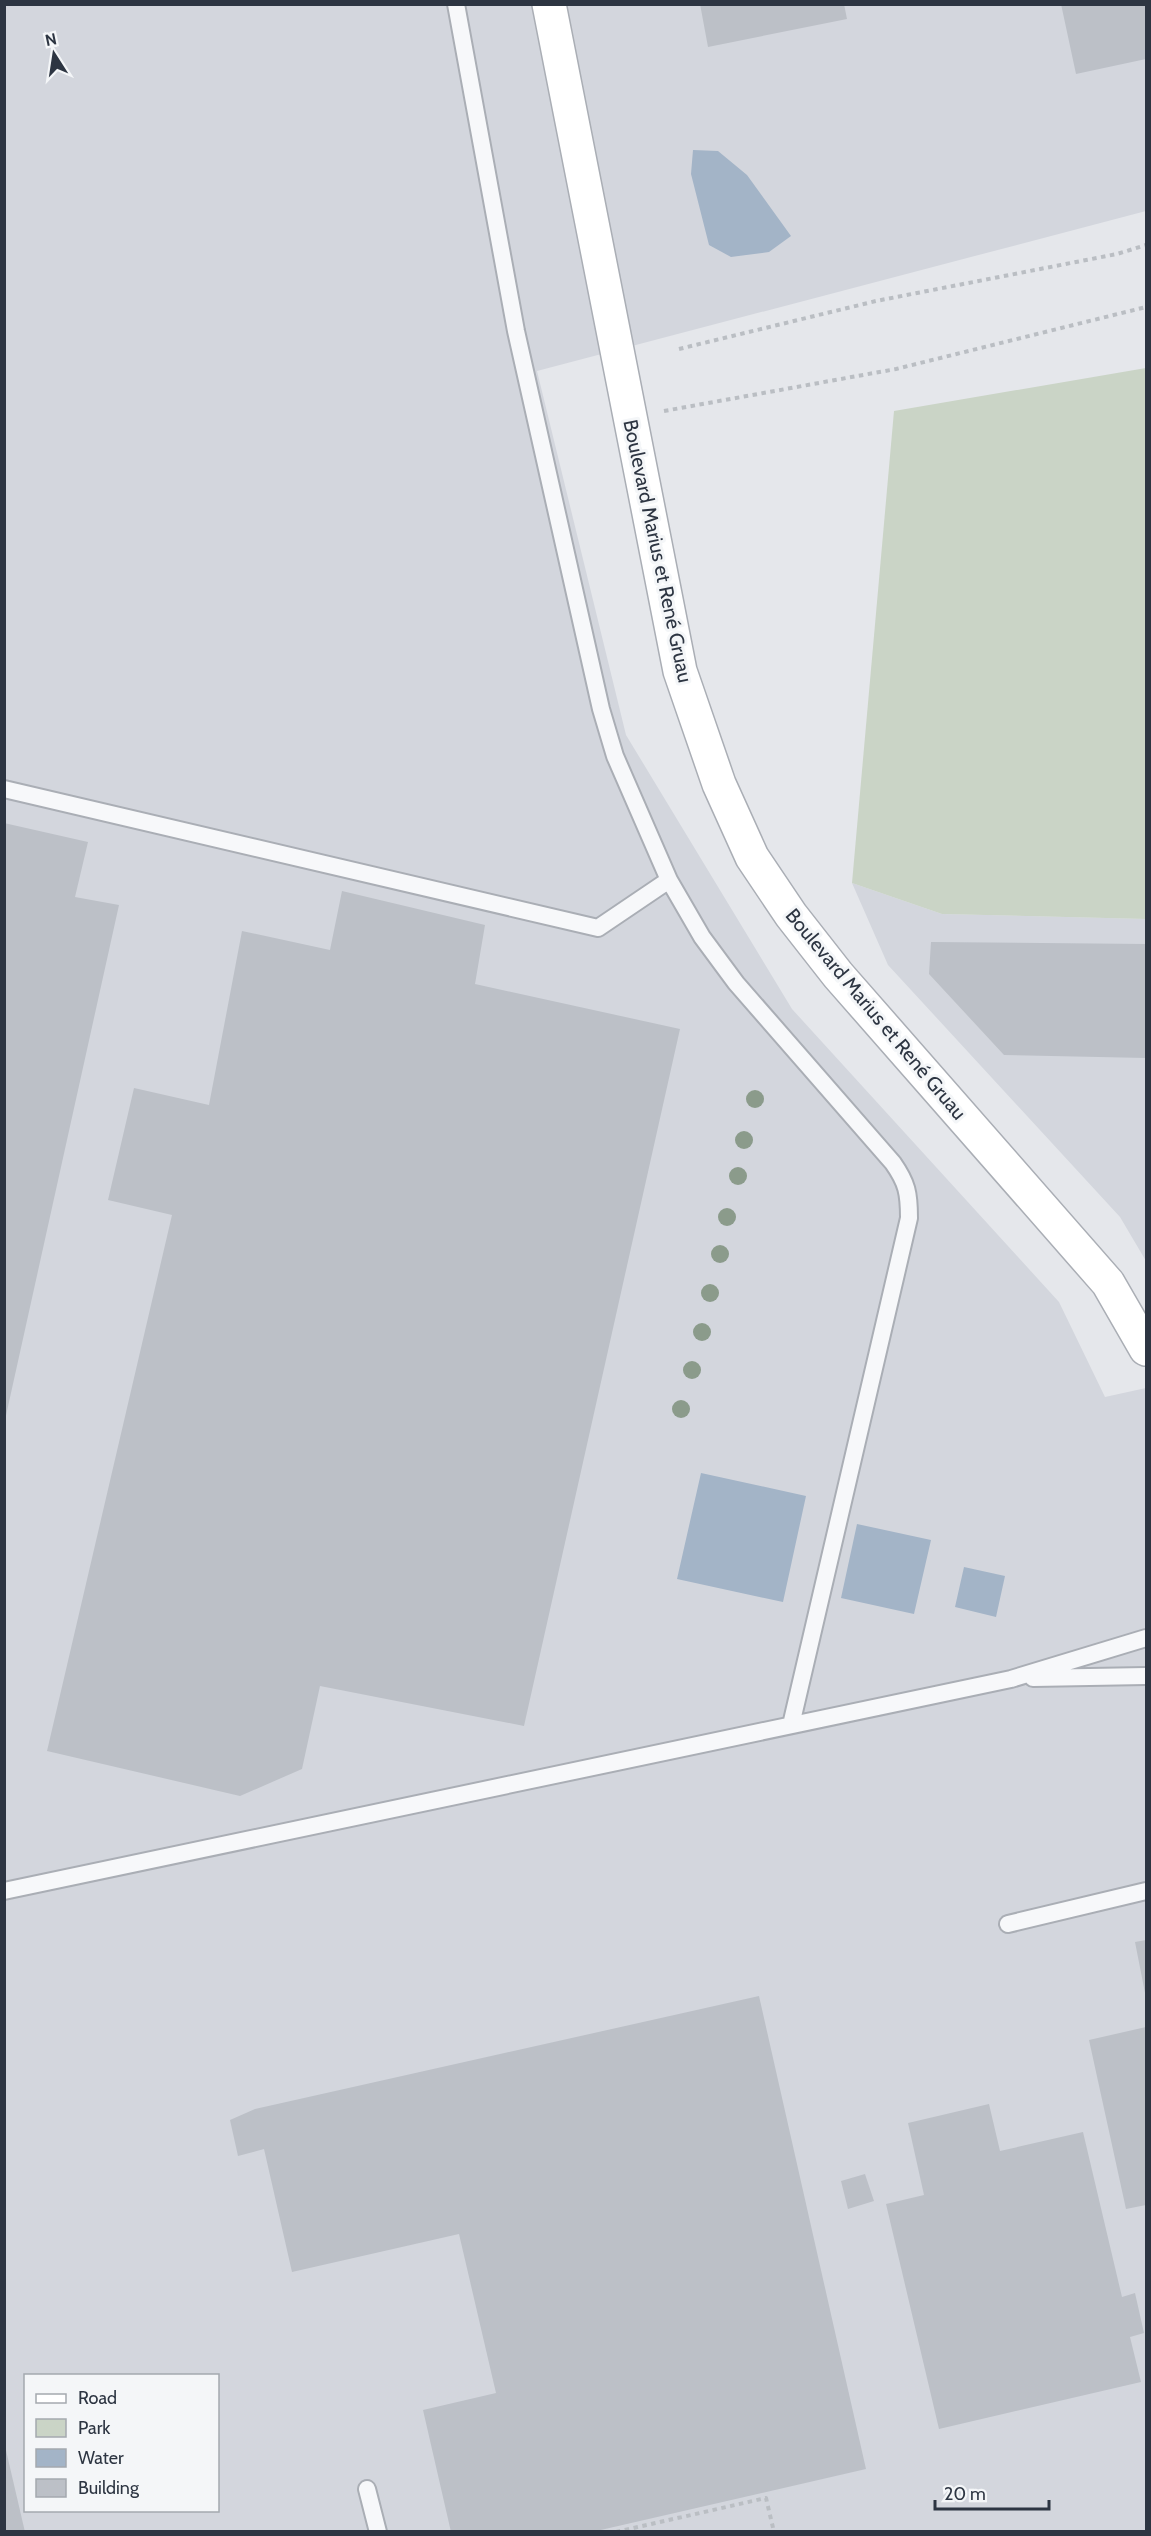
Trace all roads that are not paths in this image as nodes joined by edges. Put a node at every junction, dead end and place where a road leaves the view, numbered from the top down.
1 (456, 4) edge
2 (549, 4) edge
3 (4, 789) edge
4 (669, 880) junction
5 (1146, 1349) edge
6 (1146, 1638) edge
7 (1146, 1676) edge
8 (1011, 1678) junction
9 (791, 1725) junction
10 (1146, 1891) edge
11 (4, 1892) edge
12 (1008, 1924) dead end
13 (367, 2489) dead end
14 (378, 2532) edge

1 - 4 lane
2 - 5 main road, Boulevard Marius et René Gruau
3 - 4 lane
4 - 9 lane
6 - 8 lane
7 - 8 lane
8 - 9 lane
9 - 11 lane
10 - 12 lane
13 - 14 lane

